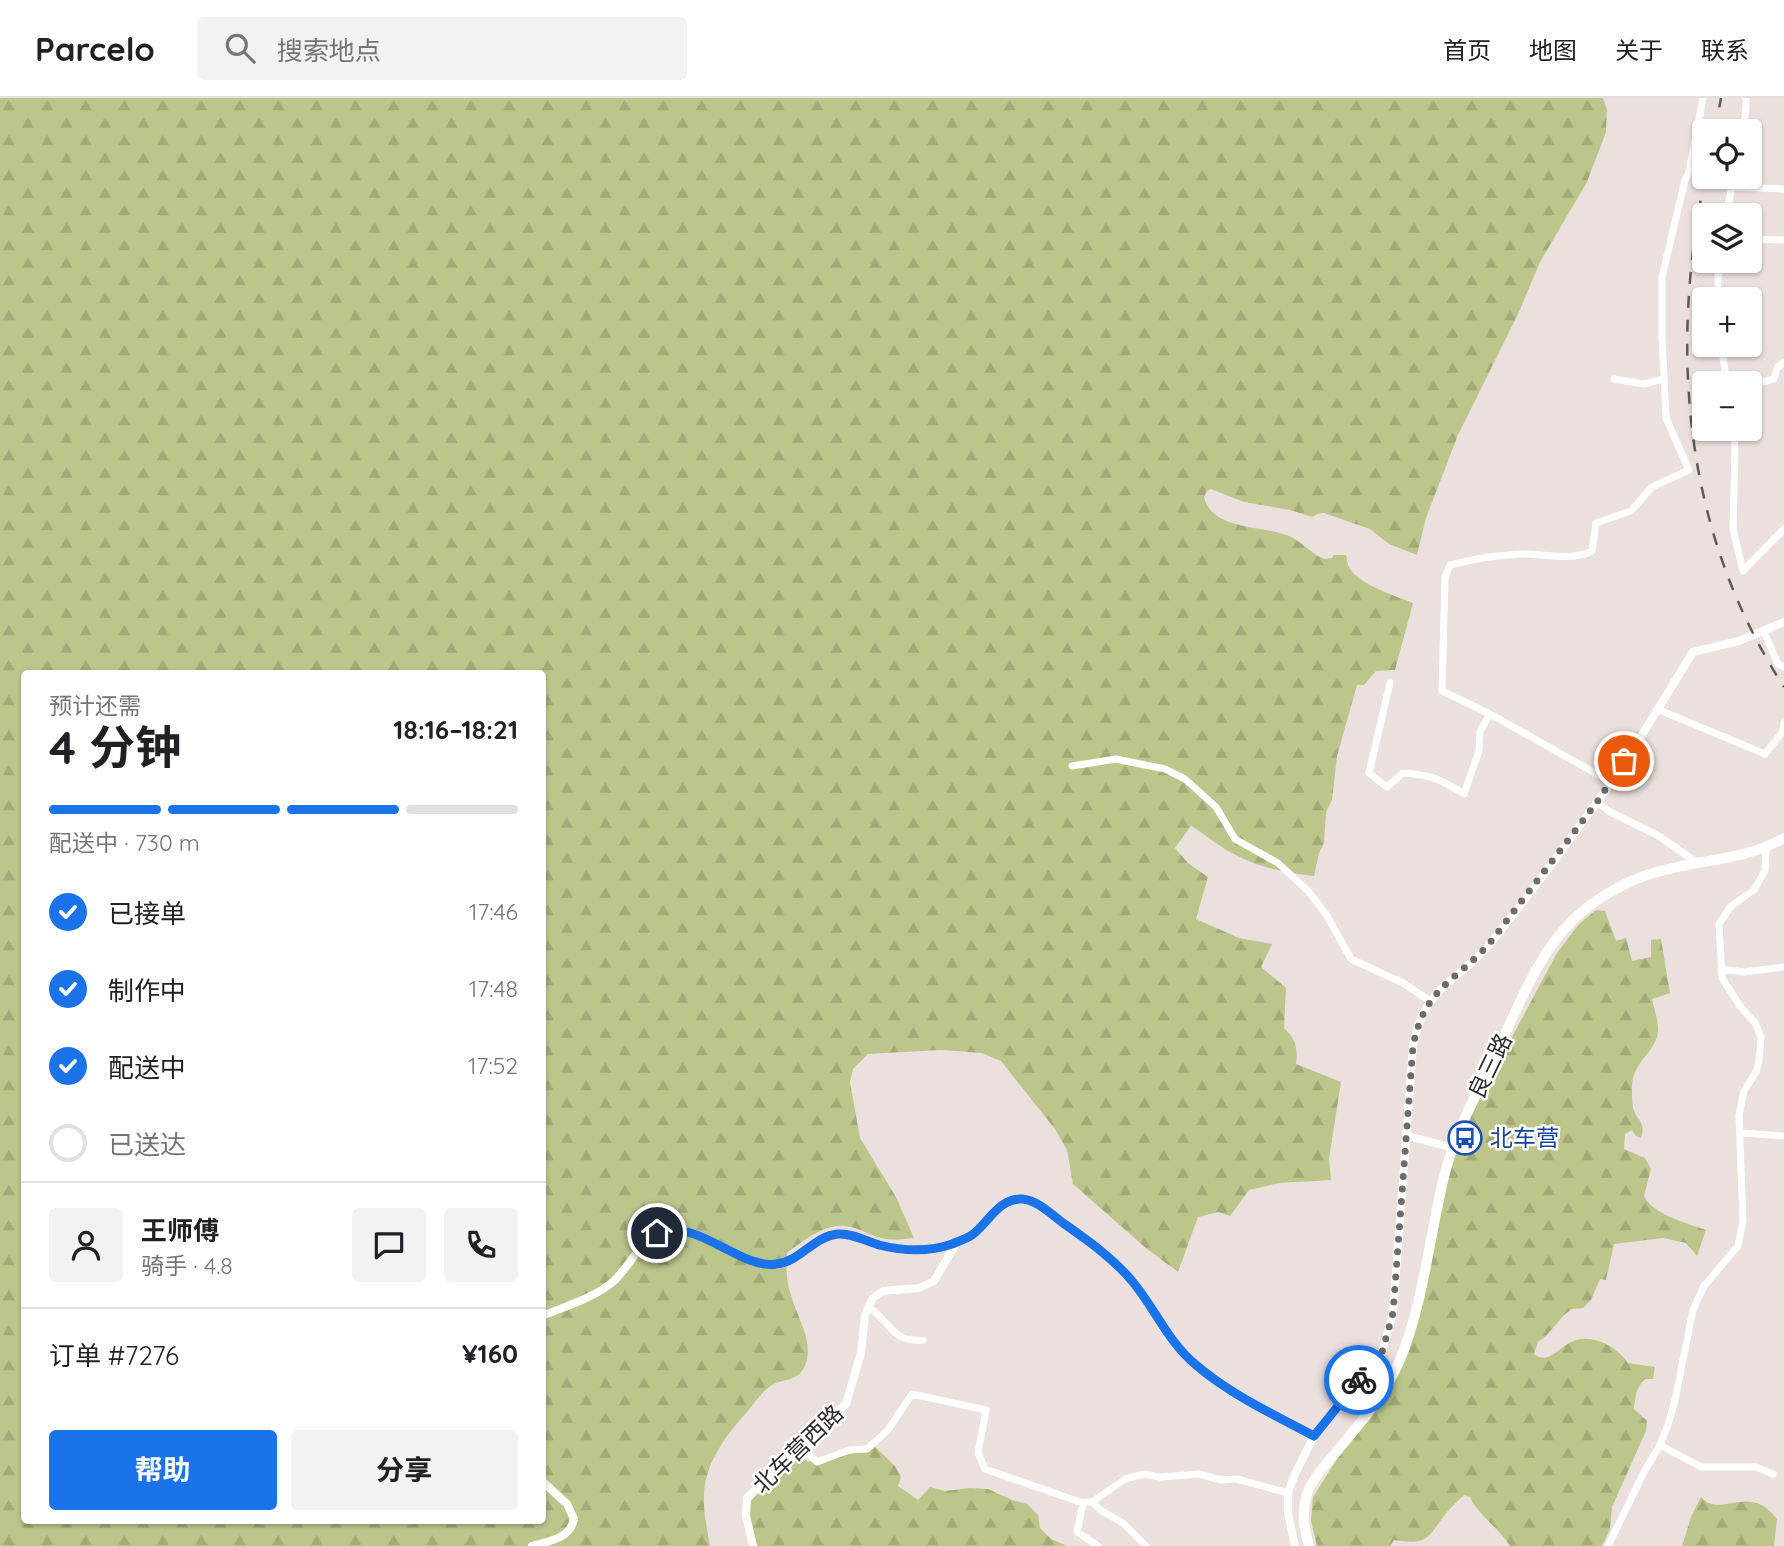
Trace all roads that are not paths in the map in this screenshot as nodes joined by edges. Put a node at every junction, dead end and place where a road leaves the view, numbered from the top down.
1 (1703, 98) edge
2 (1746, 98) edge
3 (1744, 119) edge
4 (1762, 188) edge
5 (1784, 189) edge
6 (1762, 239) edge
7 (1784, 240) edge
8 (1784, 362) edge
9 (1614, 379) dead end
10 (1663, 379) junction
11 (1762, 382) edge
12 (1734, 441) edge
13 (1784, 529) edge
14 (1784, 622) edge
15 (1764, 632) junction
16 (1784, 667) edge
17 (1390, 683) dead end
18 (1657, 709) junction
19 (1490, 714) junction
20 (1784, 723) edge
21 (1072, 766) dead end
22 (1611, 782) junction
23 (1597, 802) junction
24 (1784, 838) edge
25 (1766, 848) junction
26 (1698, 863) junction
27 (1784, 968) edge
28 (1721, 969) junction
29 (1430, 1000) junction
30 (1741, 1133) junction
31 (1784, 1136) edge
32 (1406, 1138) junction
33 (1453, 1149) junction
34 (957, 1242) junction
35 (868, 1307) junction
36 (546, 1314) edge
37 (923, 1340) dead end
38 (1314, 1436) junction
39 (1660, 1446) junction
40 (801, 1447) junction
41 (1773, 1474) dead end
42 (546, 1485) edge
43 (1288, 1493) junction
44 (1088, 1502) junction
45 (532, 1546) edge
46 (753, 1546) edge
47 (1098, 1546) edge
48 (1146, 1546) edge
49 (1295, 1546) edge
50 (1309, 1546) edge
51 (1608, 1546) edge

1 - 10 street
2 - 3 street
4 - 5 street
6 - 7 street
8 - 11 street
9 - 10 street
10 - 19 street
12 - 13 street
14 - 15 street
15 - 16 street
15 - 18 street
17 - 19 street
18 - 20 street
18 - 22 street
19 - 22 street
21 - 29 street
22 - 23 street
23 - 26 street
23 - 29 street
24 - 25 main road, 良三路
25 - 26 main road, 良三路
25 - 28 street
26 - 33 main road, 良三路
27 - 28 street
28 - 30 street
29 - 32 street
30 - 31 street
30 - 39 street
32 - 33 street
32 - 38 street
33 - 50 main road, 良三路
34 - 35 street
34 - 36 street
34 - 38 street
35 - 37 street
35 - 40 street, 北车营西路
38 - 43 street
39 - 41 street
39 - 51 street
40 - 44 street
40 - 46 street, 北车营西路
42 - 45 street
43 - 44 street
43 - 49 street
44 - 47 street
44 - 48 street

